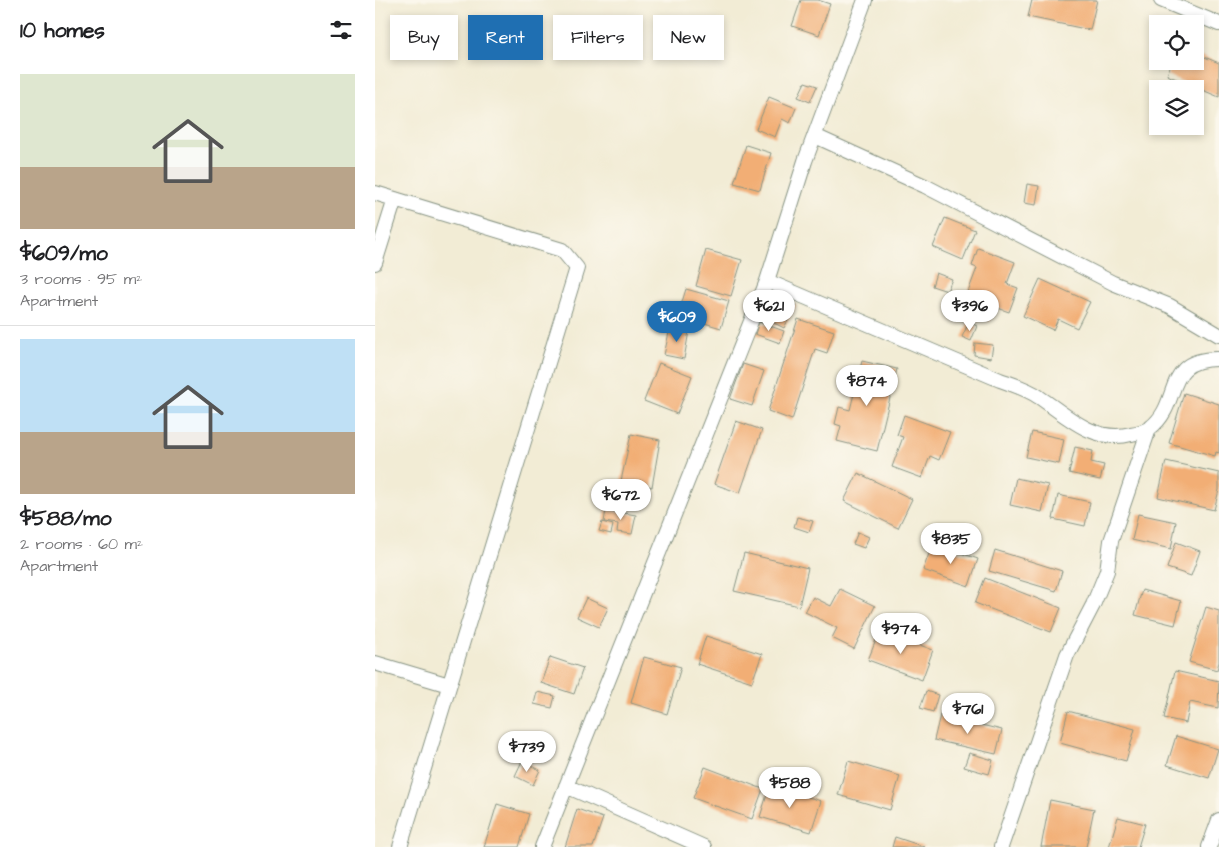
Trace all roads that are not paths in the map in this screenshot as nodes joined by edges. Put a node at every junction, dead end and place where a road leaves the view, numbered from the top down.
1 (865, 0) edge
2 (1161, 0) edge
3 (1219, 24) edge
4 (815, 136) junction
5 (375, 193) edge
6 (395, 199) junction
7 (375, 263) edge
8 (767, 281) junction
9 (1219, 335) edge
10 (1219, 359) edge
11 (1149, 429) junction
12 (375, 663) edge
13 (449, 685) junction
14 (566, 786) junction
15 (1219, 820) edge
16 (400, 847) edge
17 (542, 847) edge
18 (704, 847) edge
19 (1001, 847) edge
20 (1209, 847) edge

1 - 4 street
2 - 3 street
4 - 8 street
4 - 9 street
5 - 6 street
6 - 7 street
6 - 13 street
8 - 11 street
8 - 14 street
10 - 11 street
11 - 19 street
12 - 13 street
13 - 16 street
14 - 17 street
14 - 18 street
15 - 20 street

